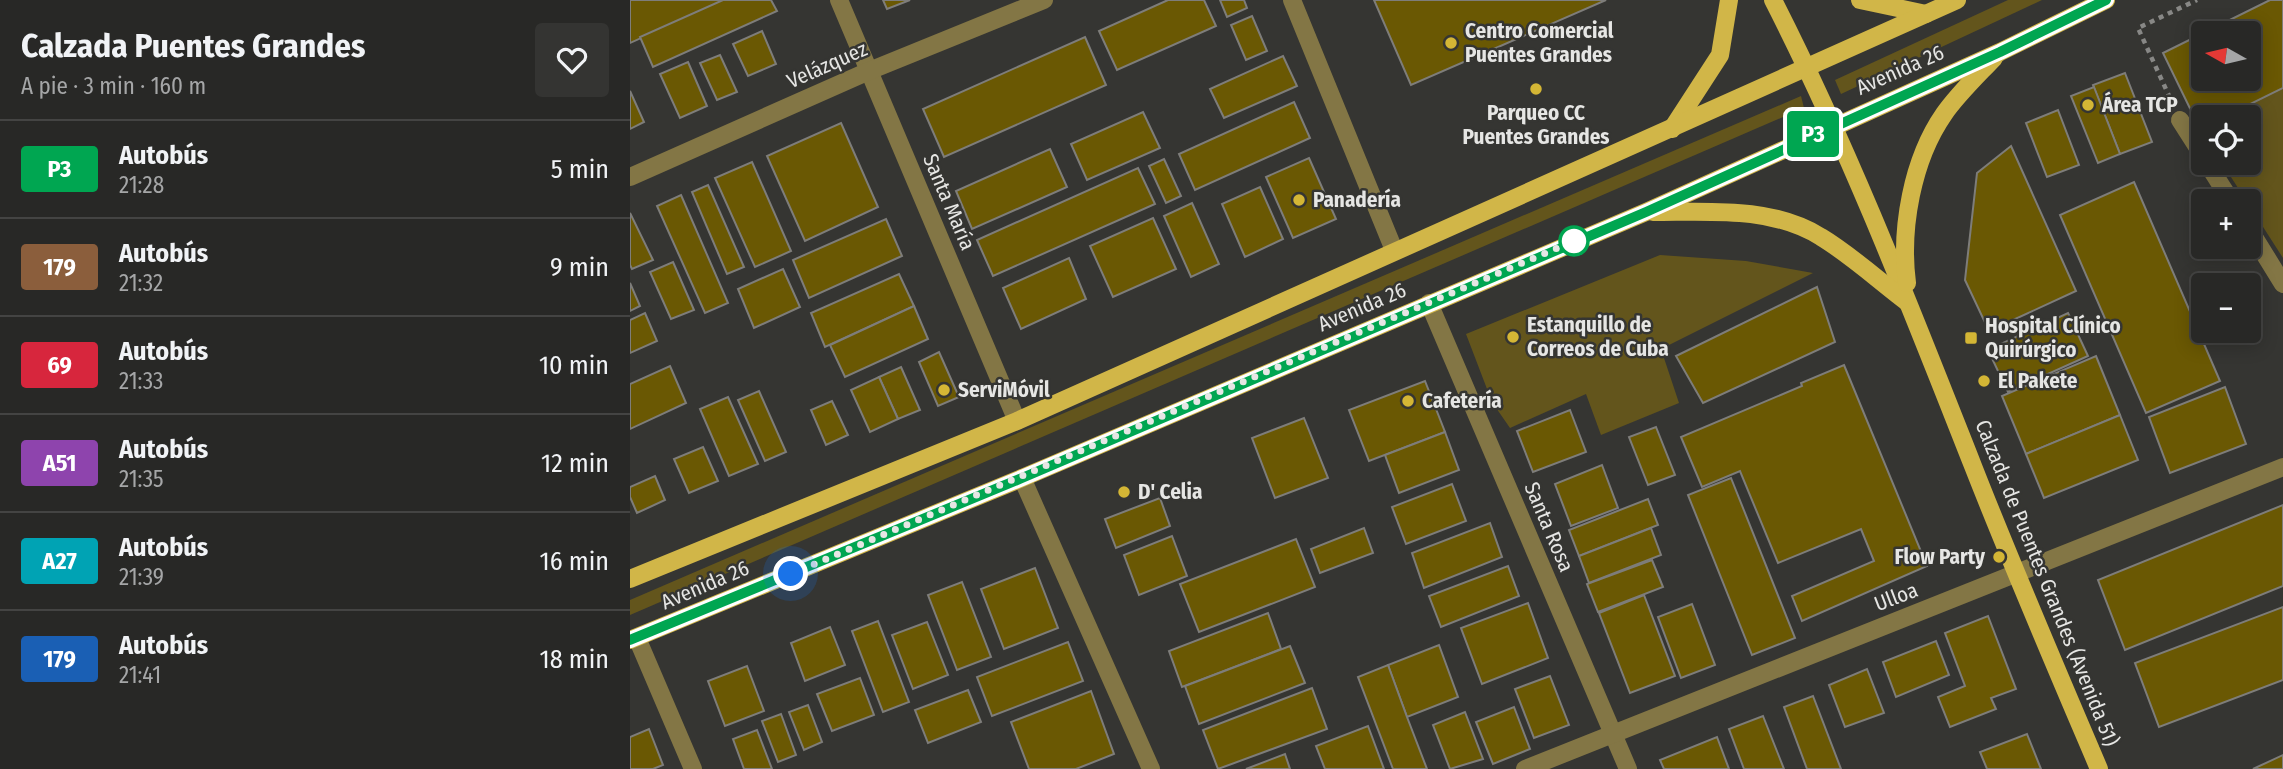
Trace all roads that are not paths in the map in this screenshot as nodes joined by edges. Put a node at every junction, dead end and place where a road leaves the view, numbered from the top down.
1 (839, 0) edge
2 (1044, 0) edge
3 (1292, 0) edge
4 (1729, 0) edge
5 (1773, 0) edge
6 (1860, 0) edge
7 (1956, 0) edge
8 (2106, 0) edge
9 (1926, 14) junction
10 (2000, 52) junction
11 (1807, 66) junction
12 (869, 71) junction
13 (2180, 120) road end
14 (1833, 125) junction
15 (1672, 130) junction
16 (2191, 137) edge
17 (630, 177) edge
18 (1646, 212) junction
19 (2261, 248) edge
20 (1394, 250) junction
21 (2283, 284) edge
22 (1429, 303) junction
23 (1909, 304) junction
24 (1017, 421) junction
25 (2283, 467) edge
26 (1022, 478) junction
27 (2016, 574) junction
28 (630, 579) edge
29 (633, 639) edge
30 (1611, 732) junction
31 (693, 769) edge
32 (1151, 769) edge
33 (1525, 769) edge
34 (1628, 769) edge
35 (2099, 769) edge

1 - 12 street, Santa María
2 - 12 street, Velázquez
3 - 20 street
4 - 15 main road
5 - 11 main road, Calzada de Puentes Grandes (Avenida 51)
6 - 9 main road
7 - 9 main road, Avenida 26
8 - 10 main road, Avenida 26
9 - 11 main road, Avenida 26
10 - 14 main road, Avenida 26
10 - 23 main road
11 - 14 main road, Calzada de Puentes Grandes (Avenida 51)
11 - 15 main road, Avenida 26
12 - 17 street, Velázquez
12 - 24 street, Santa María
13 - 16 street
14 - 18 main road, Avenida 26
14 - 23 main road, Calzada de Puentes Grandes (Avenida 51)
15 - 20 main road, Avenida 26
18 - 22 main road, Avenida 26
18 - 23 main road
19 - 21 street
20 - 24 main road, Avenida 26
22 - 26 main road, Avenida 26
22 - 30 street, Santa Rosa
23 - 27 main road, Calzada de Puentes Grandes (Avenida 51)
24 - 28 main road, Avenida 26
25 - 27 street, Ulloa
26 - 29 main road, Avenida 26
26 - 32 street
27 - 30 street, Ulloa
27 - 35 main road, Calzada de Puentes Grandes (Avenida 51)
29 - 31 street
30 - 33 street, Ulloa
30 - 34 street, Santa Rosa

